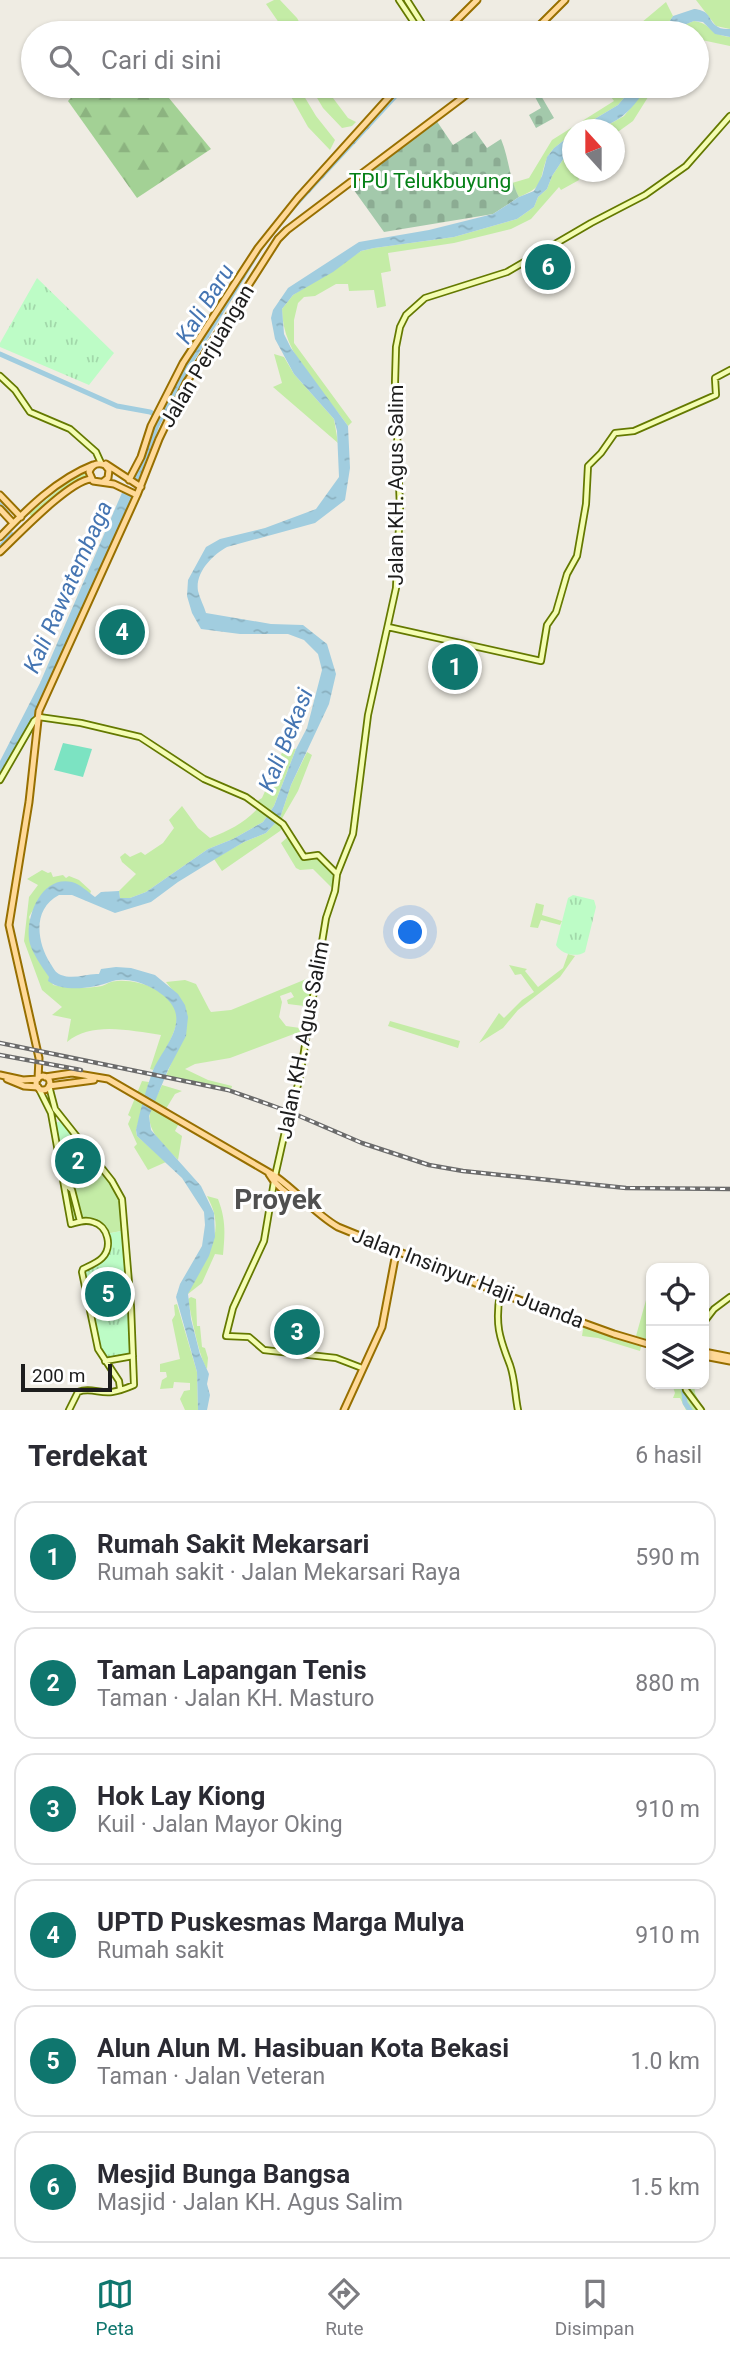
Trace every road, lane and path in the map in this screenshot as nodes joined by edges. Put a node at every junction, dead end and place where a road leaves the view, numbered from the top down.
1 (399, 0) edge
2 (477, 0) edge
3 (565, 0) edge
4 (408, 2) edge
5 (404, 8) junction
6 (415, 21) edge
7 (418, 21) edge
8 (456, 21) edge
9 (544, 21) edge
10 (388, 98) edge
11 (461, 98) edge
12 (730, 116) edge
13 (262, 250) junction
14 (236, 283) junction
15 (246, 289) junction
16 (201, 338) junction
17 (210, 342) junction
18 (730, 370) edge
19 (0, 376) edge
20 (162, 415) junction
21 (102, 464) junction
22 (93, 465) junction
23 (85, 468) junction
24 (88, 480) junction
25 (130, 480) junction
26 (103, 482) junction
27 (140, 486) junction
28 (136, 494) junction
29 (0, 495) edge
30 (0, 509) edge
31 (18, 514) junction
32 (12, 522) junction
33 (28, 524) junction
34 (6, 531) junction
35 (0, 537) edge
36 (14, 538) junction
37 (0, 551) edge
38 (388, 627) junction
39 (39, 717) junction
40 (0, 780) edge
41 (337, 874) junction
42 (76, 1074) junction
43 (1, 1075) edge
44 (42, 1076) junction
45 (76, 1082) junction
46 (49, 1086) junction
47 (38, 1087) junction
48 (133, 1094) junction
49 (49, 1104) junction
50 (275, 1179) junction
51 (64, 1182) junction
52 (80, 1221) junction
53 (396, 1253) junction
54 (500, 1293) junction
55 (730, 1297) edge
56 (709, 1316) edge
57 (646, 1344) edge
58 (709, 1355) edge
59 (133, 1356) junction
60 (730, 1359) edge
61 (105, 1361) junction
62 (362, 1368) junction
63 (120, 1388) junction
64 (686, 1389) edge
65 (69, 1410) edge
66 (344, 1410) edge
67 (518, 1410) edge
68 (701, 1410) edge

1 - 5 street
2 - 8 main road
3 - 9 main road
4 - 5 street
4 - 7 street
5 - 6 street
10 - 13 main road, Jalan Perjuangan
11 - 13 main road, Jalan Perjuangan
12 - 38 street, Jalan KH. Agus Salim
13 - 14 main road, Jalan Perjuangan
13 - 15 main road, Jalan Perjuangan
14 - 15 main road
14 - 16 main road, Jalan Perjuangan
15 - 17 main road, Jalan Perjuangan
16 - 17 main road
16 - 20 main road, Jalan Perjuangan
17 - 20 main road, Jalan Perjuangan
18 - 38 street
19 - 21 street
20 - 25 main road, Jalan Perjuangan
20 - 27 main road, Jalan Perjuangan
21 - 22 main road
21 - 25 main road
21 - 26 main road
22 - 23 main road
22 - 24 main road
23 - 24 main road
23 - 31 main road
24 - 26 main road
24 - 33 main road
25 - 27 main road
26 - 28 main road
27 - 28 main road, Jalan Perjuangan
28 - 39 main road, Jalan Perjuangan
29 - 31 main road
30 - 32 main road
31 - 32 main road
32 - 33 main road
32 - 34 main road
33 - 36 main road
34 - 35 main road
34 - 36 main road
36 - 37 main road
38 - 41 street, Jalan KH. Agus Salim
39 - 40 street
39 - 41 street
39 - 44 main road, Jalan Perjuangan
41 - 50 street, Jalan KH. Agus Salim
42 - 44 main road, Jalan Insinyur Haji Juanda
42 - 45 main road
42 - 48 main road, Jalan Insinyur Haji Juanda
43 - 44 main road, Jalan Insinyur Haji Juanda
43 - 47 main road, Jalan Insinyur Haji Juanda
44 - 46 main road
44 - 47 main road, Jalan Perjuangan
45 - 46 main road, Jalan Insinyur Haji Juanda
45 - 48 main road, Jalan Insinyur Haji Juanda
46 - 47 main road, Jalan Insinyur Haji Juanda
46 - 49 street
47 - 49 street
48 - 50 main road, Jalan Insinyur Haji Juanda
49 - 51 street
49 - 59 street
50 - 53 main road, Jalan Insinyur Haji Juanda
50 - 62 street, Jalan KH. Agus Salim
51 - 52 street
51 - 52 street
52 - 61 street
53 - 54 main road, Jalan Insinyur Haji Juanda
53 - 62 main road
54 - 57 main road, Jalan Insinyur Haji Juanda
54 - 67 street
55 - 56 street
58 - 60 main road
59 - 61 street
59 - 63 street
61 - 63 street
62 - 66 main road
63 - 65 street
64 - 68 street

